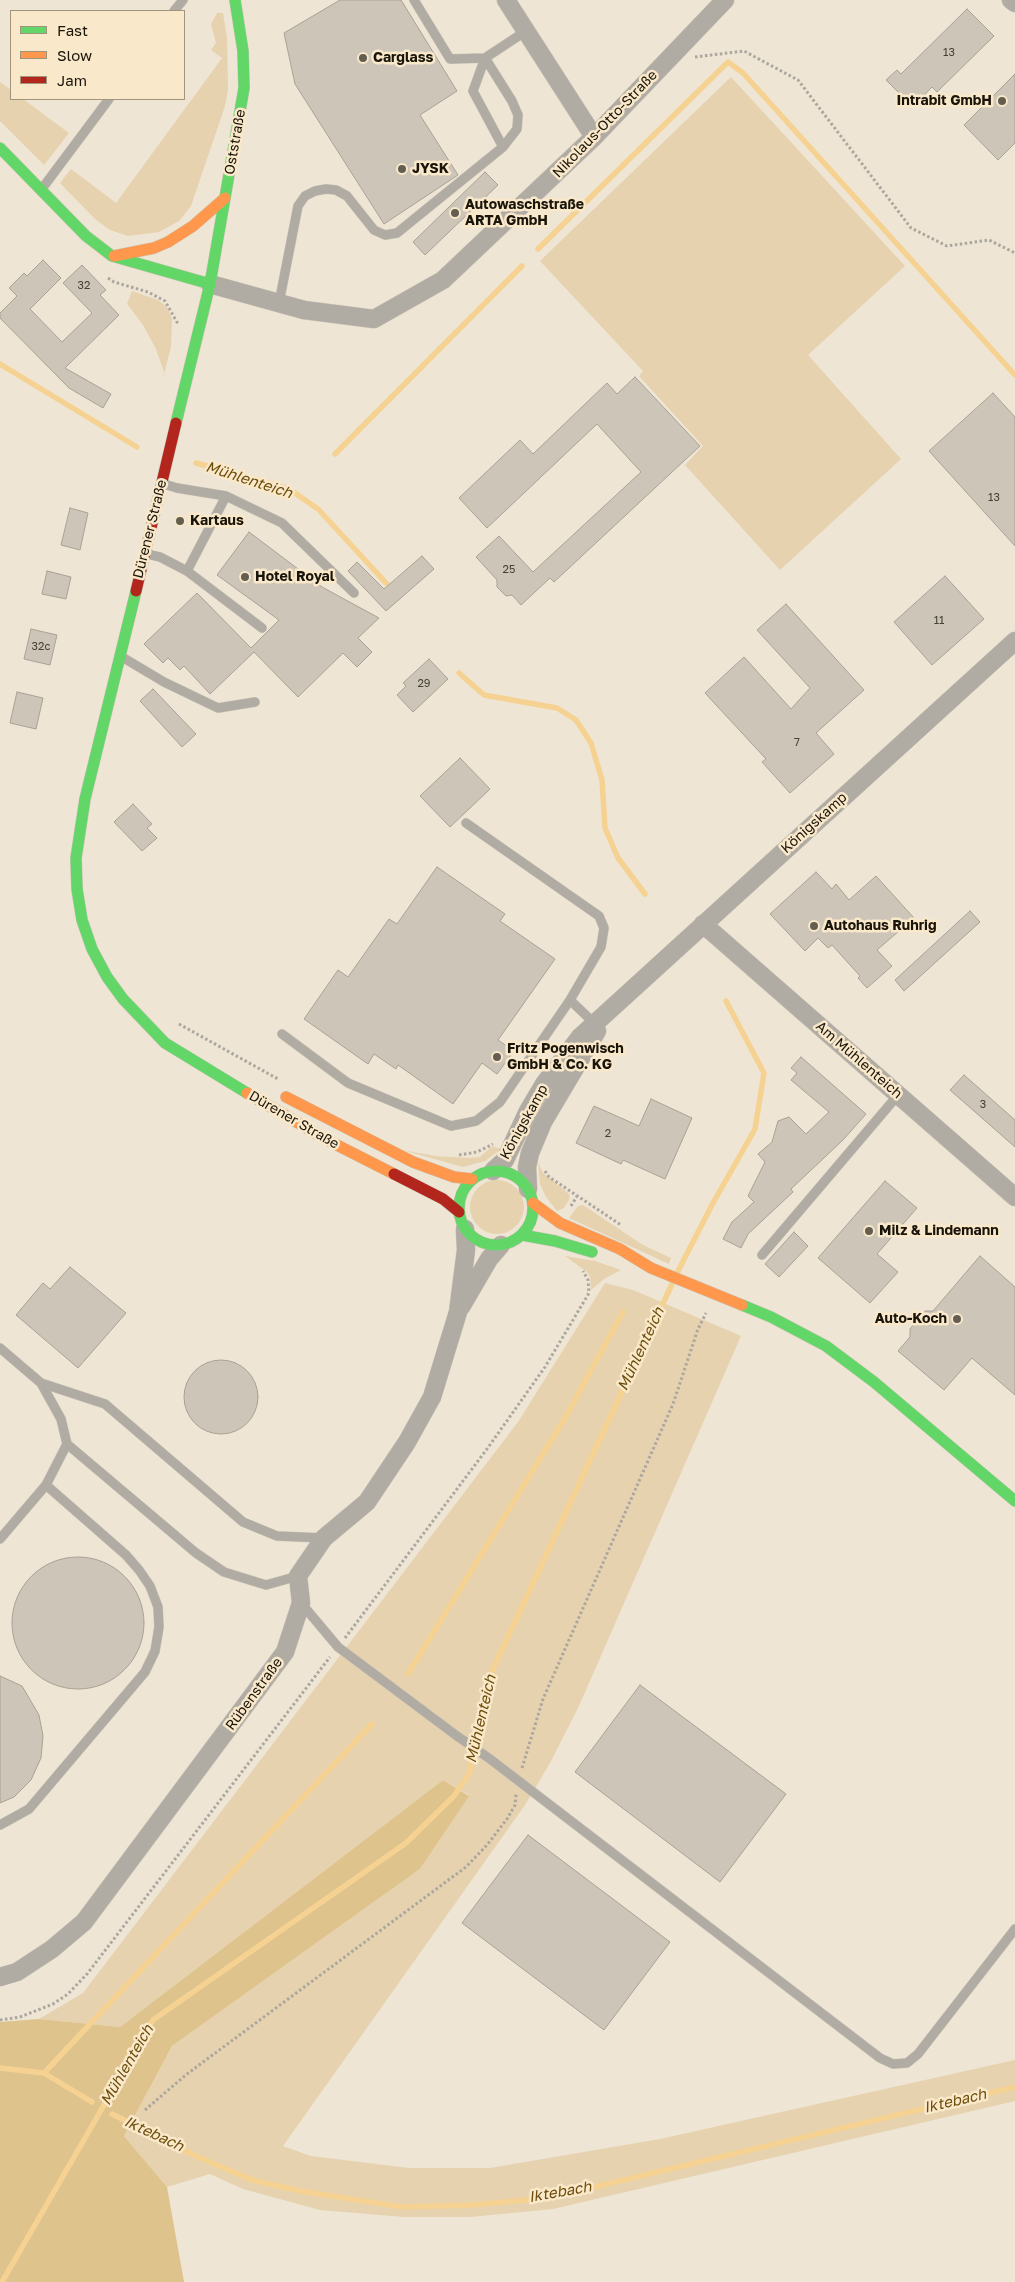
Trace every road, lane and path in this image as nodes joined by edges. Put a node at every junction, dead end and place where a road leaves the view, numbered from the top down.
1 (235, 0) edge
2 (414, 0) edge
3 (506, 0) edge
4 (725, 0) edge
5 (1011, 0) edge
6 (1015, 3) edge
7 (526, 31) junction
8 (672, 54) junction
9 (485, 58) junction
10 (108, 100) edge
11 (594, 138) junction
12 (503, 147) junction
13 (0, 148) edge
14 (41, 190) junction
15 (225, 198) junction
16 (1015, 252) edge
17 (112, 256) junction
18 (107, 277) dead end
19 (210, 284) junction
20 (279, 303) junction
21 (176, 332) dead end
22 (162, 483) junction
23 (226, 496) junction
24 (144, 554) junction
25 (187, 571) junction
26 (354, 592) dead end
27 (262, 628) dead end
28 (1015, 641) edge
29 (119, 656) junction
30 (255, 702) dead end
31 (466, 823) dead end
32 (703, 924) junction
33 (570, 1000) junction
34 (613, 1005) junction
35 (137, 1015) junction
36 (176, 1022) dead end
37 (594, 1023) junction
38 (282, 1034) dead end
39 (200, 1051) dead end
40 (285, 1082) dead end
41 (277, 1092) dead end
42 (898, 1094) junction
43 (513, 1144) junction
44 (450, 1154) dead end
45 (493, 1171) junction
46 (472, 1179) junction
47 (530, 1196) junction
48 (1015, 1196) edge
49 (459, 1212) junction
50 (465, 1229) junction
51 (522, 1235) junction
52 (501, 1245) junction
53 (762, 1255) dead end
54 (577, 1266) dead end
55 (656, 1270) junction
56 (714, 1295) junction
57 (458, 1312) junction
58 (0, 1348) edge
59 (41, 1383) junction
60 (67, 1444) junction
61 (46, 1484) junction
62 (1015, 1501) edge
63 (324, 1538) junction
64 (0, 1539) edge
65 (298, 1576) junction
66 (301, 1603) junction
67 (338, 1647) junction
68 (518, 1782) junction
69 (0, 1825) edge
70 (1015, 1929) edge
71 (0, 1977) edge
72 (0, 2020) edge
73 (145, 2110) dead end

1 - 15 main road, Oststraße
2 - 9 lane
3 - 7 street
4 - 8 street, Nikolaus-Otto-Straße
5 - 6 street
7 - 9 lane
7 - 11 street
8 - 11 street, Nikolaus-Otto-Straße
8 - 16 path
9 - 12 lane
9 - 12 lane
10 - 14 lane
11 - 20 street, Nikolaus-Otto-Straße
12 - 20 lane
13 - 14 main road
14 - 17 main road
15 - 17 main road
15 - 19 main road, Oststraße
17 - 19 main road
18 - 21 path
19 - 20 street, Nikolaus-Otto-Straße
19 - 22 main road, Dürener Straße
22 - 23 lane
22 - 24 main road, Dürener Straße
23 - 25 lane
23 - 26 lane
24 - 25 lane
24 - 29 main road, Dürener Straße
25 - 27 lane
28 - 32 street, Königskamp
29 - 30 lane
29 - 35 main road, Dürener Straße
31 - 33 lane
32 - 34 street, Königskamp
32 - 42 street, Am Mühlenteich
33 - 37 lane
33 - 38 lane
34 - 37 street, Königskamp
34 - 47 street, Königskamp
35 - 39 main road, Dürener Straße
35 - 49 main road, Dürener Straße
36 - 40 path
37 - 43 street, Königskamp
41 - 46 main road, Dürener Straße
42 - 48 street, Am Mühlenteich
42 - 53 lane
43 - 44 path
43 - 45 street, Königskamp
45 - 46 main road
45 - 47 main road
46 - 49 main road
47 - 51 main road
47 - 55 main road
49 - 50 main road
50 - 52 main road
50 - 57 street
51 - 52 main road
51 - 55 main road
52 - 57 street
54 - 67 path
55 - 56 main road
56 - 62 main road
56 - 68 path
57 - 63 street
58 - 59 lane
59 - 60 lane
59 - 63 lane
60 - 61 lane
60 - 65 lane
61 - 64 lane
61 - 69 lane
63 - 65 street
65 - 66 street, Rübenstraße
66 - 67 lane
66 - 71 street, Rübenstraße
67 - 68 lane
67 - 72 path
68 - 70 lane
68 - 73 path

